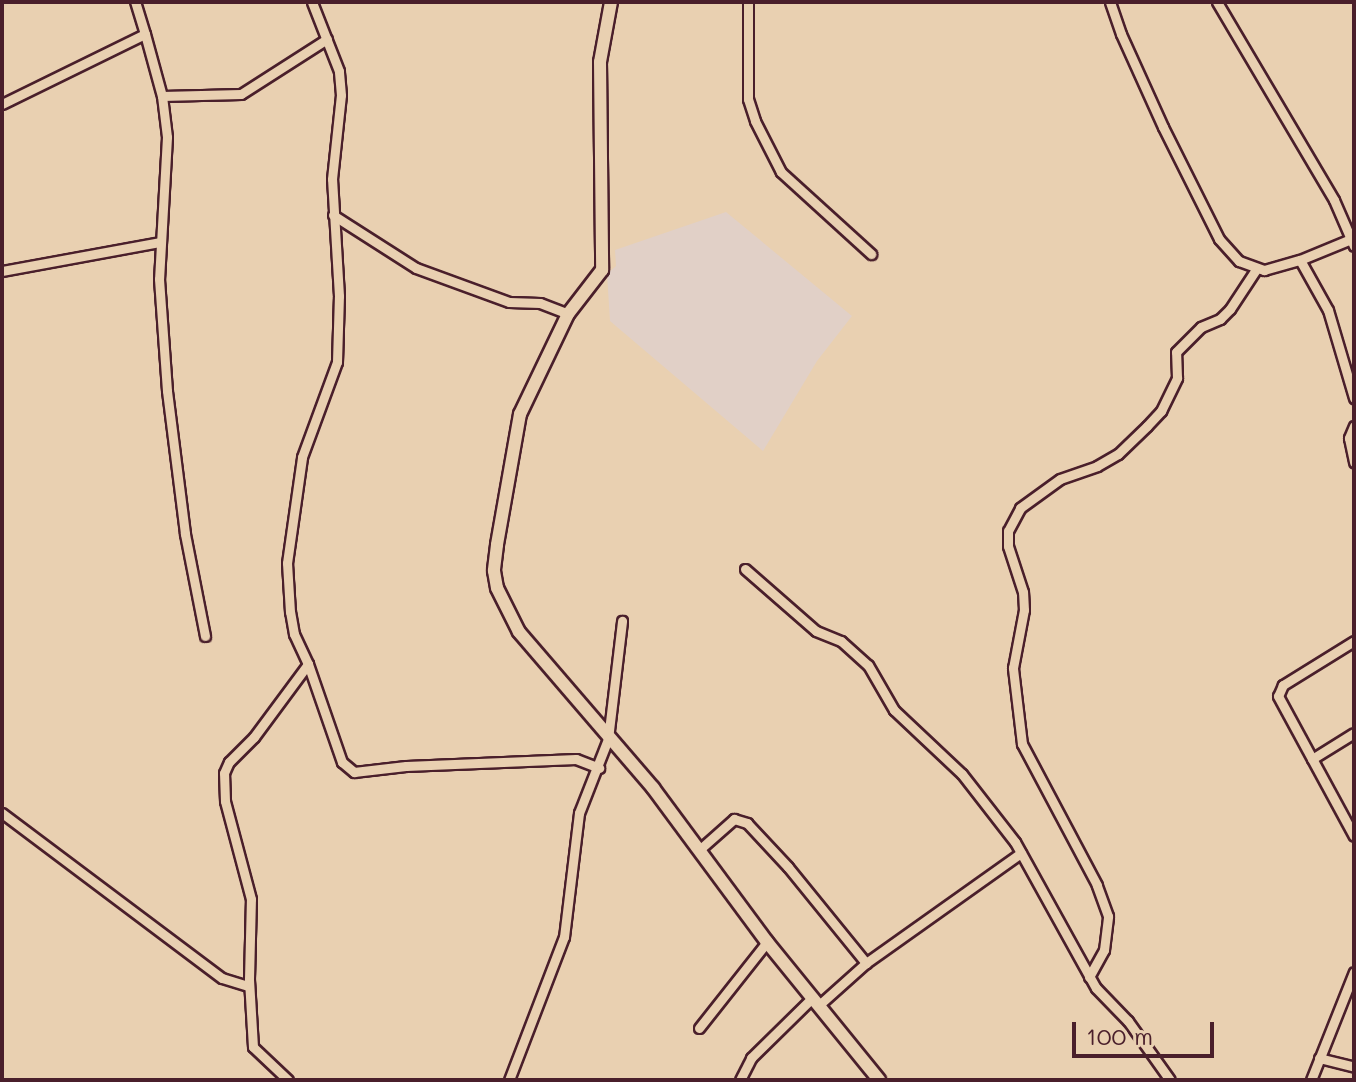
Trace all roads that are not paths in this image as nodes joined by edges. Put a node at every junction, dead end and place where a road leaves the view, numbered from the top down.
1 (135, 2) edge
2 (312, 2) edge
3 (611, 2) edge
4 (748, 2) edge
5 (1110, 2) edge
6 (1217, 2) edge
7 (145, 34) junction
8 (327, 39) junction
9 (162, 96) junction
10 (2, 104) edge
11 (333, 215) junction
12 (160, 242) junction
13 (1353, 242) edge
14 (871, 254) dead end
15 (1300, 260) junction
16 (1257, 268) junction
17 (2, 271) edge
18 (568, 314) junction
19 (1354, 398) edge
20 (1354, 426) edge
21 (1354, 462) edge
22 (745, 569) dead end
23 (622, 621) dead end
24 (205, 636) dead end
25 (1354, 641) edge
26 (308, 664) junction
27 (1354, 733) edge
28 (608, 739) junction
29 (1312, 759) junction
30 (599, 768) junction
31 (2, 813) edge
32 (1354, 836) edge
33 (699, 850) junction
34 (1021, 853) junction
35 (767, 942) junction
36 (866, 963) junction
37 (1354, 972) edge
38 (1089, 977) junction
39 (249, 986) junction
40 (816, 1001) junction
41 (699, 1028) dead end
42 (1319, 1058) junction
43 (1354, 1067) edge
44 (1167, 1079) edge
45 (288, 1080) edge
46 (509, 1080) edge
47 (740, 1080) edge
48 (879, 1080) edge
49 (1311, 1080) edge

1 - 7 street
2 - 8 street
3 - 18 street
4 - 14 street
5 - 16 street
6 - 13 street
7 - 9 street
7 - 10 street
8 - 9 street
8 - 11 street
9 - 12 street
11 - 18 street
11 - 26 street
12 - 17 street
12 - 24 street
13 - 15 street
15 - 16 street
15 - 19 street
16 - 38 street
18 - 28 street
20 - 21 street
22 - 34 street
23 - 28 street
25 - 29 street
26 - 30 street
26 - 39 street
27 - 29 street
28 - 30 street
28 - 33 street
29 - 32 street
30 - 46 street
31 - 39 street
33 - 35 street
33 - 36 street
34 - 36 street
34 - 38 street
35 - 40 street
35 - 41 street
36 - 40 street
37 - 42 street
38 - 44 street
39 - 45 street
40 - 47 street
40 - 48 street
42 - 43 street
42 - 49 street

